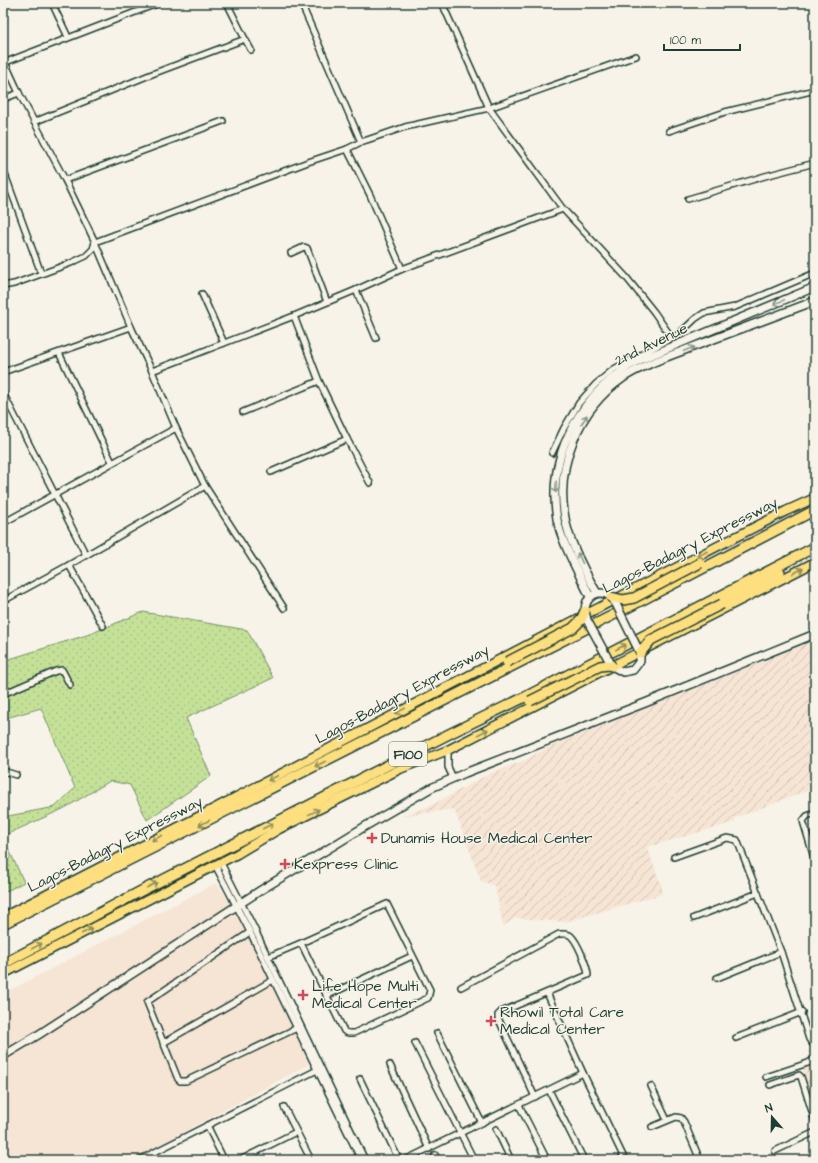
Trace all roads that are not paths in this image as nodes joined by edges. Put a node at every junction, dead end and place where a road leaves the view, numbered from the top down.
1 (52, 3) edge
2 (159, 3) edge
3 (228, 3) edge
4 (301, 3) edge
5 (442, 3) edge
6 (68, 38) junction
7 (245, 39) junction
8 (251, 50) dead end
9 (636, 56) dead end
10 (4, 60) edge
11 (815, 90) edge
12 (19, 94) junction
13 (3, 99) edge
14 (489, 108) junction
15 (223, 121) dead end
16 (34, 122) junction
17 (669, 131) dead end
18 (361, 142) junction
19 (347, 149) junction
20 (815, 163) edge
21 (3, 169) edge
22 (66, 180) junction
23 (688, 199) dead end
24 (563, 209) junction
25 (95, 242) junction
26 (291, 253) dead end
27 (402, 269) junction
28 (815, 272) edge
29 (41, 273) junction
30 (3, 286) edge
31 (815, 287) edge
32 (356, 290) junction
33 (202, 294) dead end
34 (815, 301) edge
35 (327, 302) junction
36 (294, 316) junction
37 (132, 327) junction
38 (376, 338) dead end
39 (672, 338) junction
40 (224, 343) junction
41 (59, 353) junction
42 (152, 371) junction
43 (3, 372) edge
44 (319, 381) junction
45 (3, 394) edge
46 (243, 412) dead end
47 (176, 428) junction
48 (347, 440) junction
49 (565, 452) junction
50 (552, 453) dead end
51 (112, 462) junction
52 (271, 472) dead end
53 (370, 483) dead end
54 (205, 486) junction
55 (54, 494) junction
56 (815, 498) edge
57 (815, 508) edge
58 (3, 523) edge
59 (815, 548) edge
60 (815, 552) edge
61 (86, 555) junction
62 (815, 562) edge
63 (69, 565) junction
64 (597, 593) junction
65 (590, 597) junction
66 (611, 597) junction
67 (3, 601) edge
68 (284, 608) dead end
69 (585, 611) junction
70 (103, 626) dead end
71 (815, 631) edge
72 (815, 634) edge
73 (640, 653) junction
74 (612, 666) junction
75 (70, 684) dead end
76 (3, 694) edge
77 (448, 750) junction
78 (334, 757) junction
79 (3, 771) edge
80 (16, 775) dead end
81 (452, 776) junction
82 (359, 780) junction
83 (815, 813) edge
84 (674, 857) dead end
85 (815, 861) edge
86 (218, 864) junction
87 (758, 893) junction
88 (238, 902) junction
89 (3, 917) edge
90 (694, 918) dead end
91 (3, 924) edge
92 (250, 932) junction
93 (301, 943) junction
94 (781, 952) junction
95 (412, 956) junction
96 (268, 957) junction
97 (3, 964) edge
98 (3, 974) edge
99 (717, 978) dead end
100 (273, 980) junction
101 (461, 987) dead end
102 (547, 993) junction
103 (326, 996) junction
104 (802, 1012) junction
105 (296, 1028) junction
106 (437, 1033) dead end
107 (736, 1038) dead end
108 (163, 1043) junction
109 (415, 1043) dead end
110 (815, 1045) edge
111 (3, 1050) edge
112 (3, 1056) edge
113 (815, 1059) edge
114 (390, 1065) dead end
115 (317, 1070) junction
116 (583, 1073) junction
117 (766, 1078) dead end
118 (360, 1079) dead end
119 (770, 1085) dead end
120 (651, 1086) dead end
121 (549, 1090) junction
122 (535, 1097) junction
123 (520, 1105) junction
124 (284, 1107) dead end
125 (667, 1120) junction
126 (815, 1121) edge
127 (482, 1123) junction
128 (207, 1125) junction
129 (652, 1127) dead end
130 (496, 1129) dead end
131 (296, 1132) junction
132 (815, 1132) edge
133 (460, 1134) junction
134 (429, 1149) junction
135 (775, 1150) dead end
136 (139, 1160) edge
137 (224, 1160) edge
138 (240, 1160) edge
139 (311, 1160) edge
140 (361, 1160) edge
141 (365, 1160) edge
142 (399, 1160) edge
143 (405, 1160) edge
144 (474, 1160) edge
145 (511, 1160) edge
146 (547, 1160) edge
147 (584, 1160) edge
148 (625, 1160) edge
149 (700, 1160) edge

1 - 6 street
2 - 6 street
3 - 7 street
4 - 18 street
5 - 14 street
6 - 10 street
7 - 8 street
7 - 16 street
9 - 14 street
10 - 12 street
11 - 17 street
12 - 13 street
12 - 16 street
14 - 18 street
14 - 24 street
15 - 22 street
16 - 22 street
18 - 19 street
19 - 25 street
19 - 27 street
20 - 23 street
21 - 29 street
22 - 25 street
24 - 27 street
24 - 39 street
25 - 29 street
25 - 37 street
26 - 35 street
27 - 32 street
28 - 39 street
29 - 30 street
31 -> 49 main road, 2nd Avenue
32 - 35 street
32 - 38 street
33 - 40 street
49 -> 34 main road, 2nd Avenue
35 - 36 street
36 - 40 street
36 - 44 street
37 - 41 street
37 - 42 street
39 - 50 street
40 - 42 street
41 - 43 street
41 - 51 street
42 - 47 street
44 - 46 street
44 - 48 street
45 - 55 street
47 - 51 street
47 - 54 street
48 - 52 street
48 - 53 street
64 -> 49 main road, 2nd Avenue
49 -> 65 main road, 2nd Avenue
51 - 55 street
54 - 61 street
54 - 68 street
55 - 58 street
55 - 61 street
56 -> 89 main road, Lagos-Badagry Expressway
57 - 66 highway, bridge
57 - 78 highway, Lagos-Badagry Expressway / F100
82 -> 59 highway, F100
60 - 73 highway, bridge
61 - 63 street
77 -> 62 main road
63 - 67 street
63 - 70 street
64 - 65 main road
64 - 66 main road
65 - 69 main road
66 - 73 main road, bridge
69 - 74 main road, bridge
69 - 78 highway, bridge
71 - 81 main road
72 - 81 main road
73 - 74 main road
74 - 82 highway, bridge
75 - 76 street
77 - 81 street
86 -> 77 main road
78 -> 91 highway, Lagos-Badagry Expressway / F100
79 - 80 street
81 - 88 main road
97 -> 82 highway, F100
83 - 85 street
84 - 87 street
86 - 88 street
98 -> 86 main road
87 - 90 street
87 - 94 street
88 - 92 street
88 - 96 street
88 - 111 main road
88 - 112 main road
92 - 100 street
92 - 108 street
93 - 95 street
93 - 96 street
93 - 103 street
94 - 99 street
94 - 104 street
95 - 103 street
95 - 103 street
96 - 141 street
100 - 105 street
100 - 108 street
101 - 102 street
102 - 116 street
102 - 122 street
104 - 107 street
104 - 110 street
105 - 108 street
105 - 115 street
106 - 127 street
109 - 133 street
113 - 117 street
114 - 134 street
115 - 128 street
115 - 140 street
116 - 121 street
116 - 148 street
118 - 142 street
119 - 126 street
120 - 125 street
121 - 122 street
121 - 147 street
122 - 123 street
123 - 127 street
123 - 146 street
124 - 131 street
125 - 129 street
125 - 149 street
127 - 133 street
128 - 136 street
128 - 137 street
130 - 145 street
131 - 138 street
131 - 139 street
132 - 135 street
133 - 134 street
133 - 144 street
134 - 143 street

